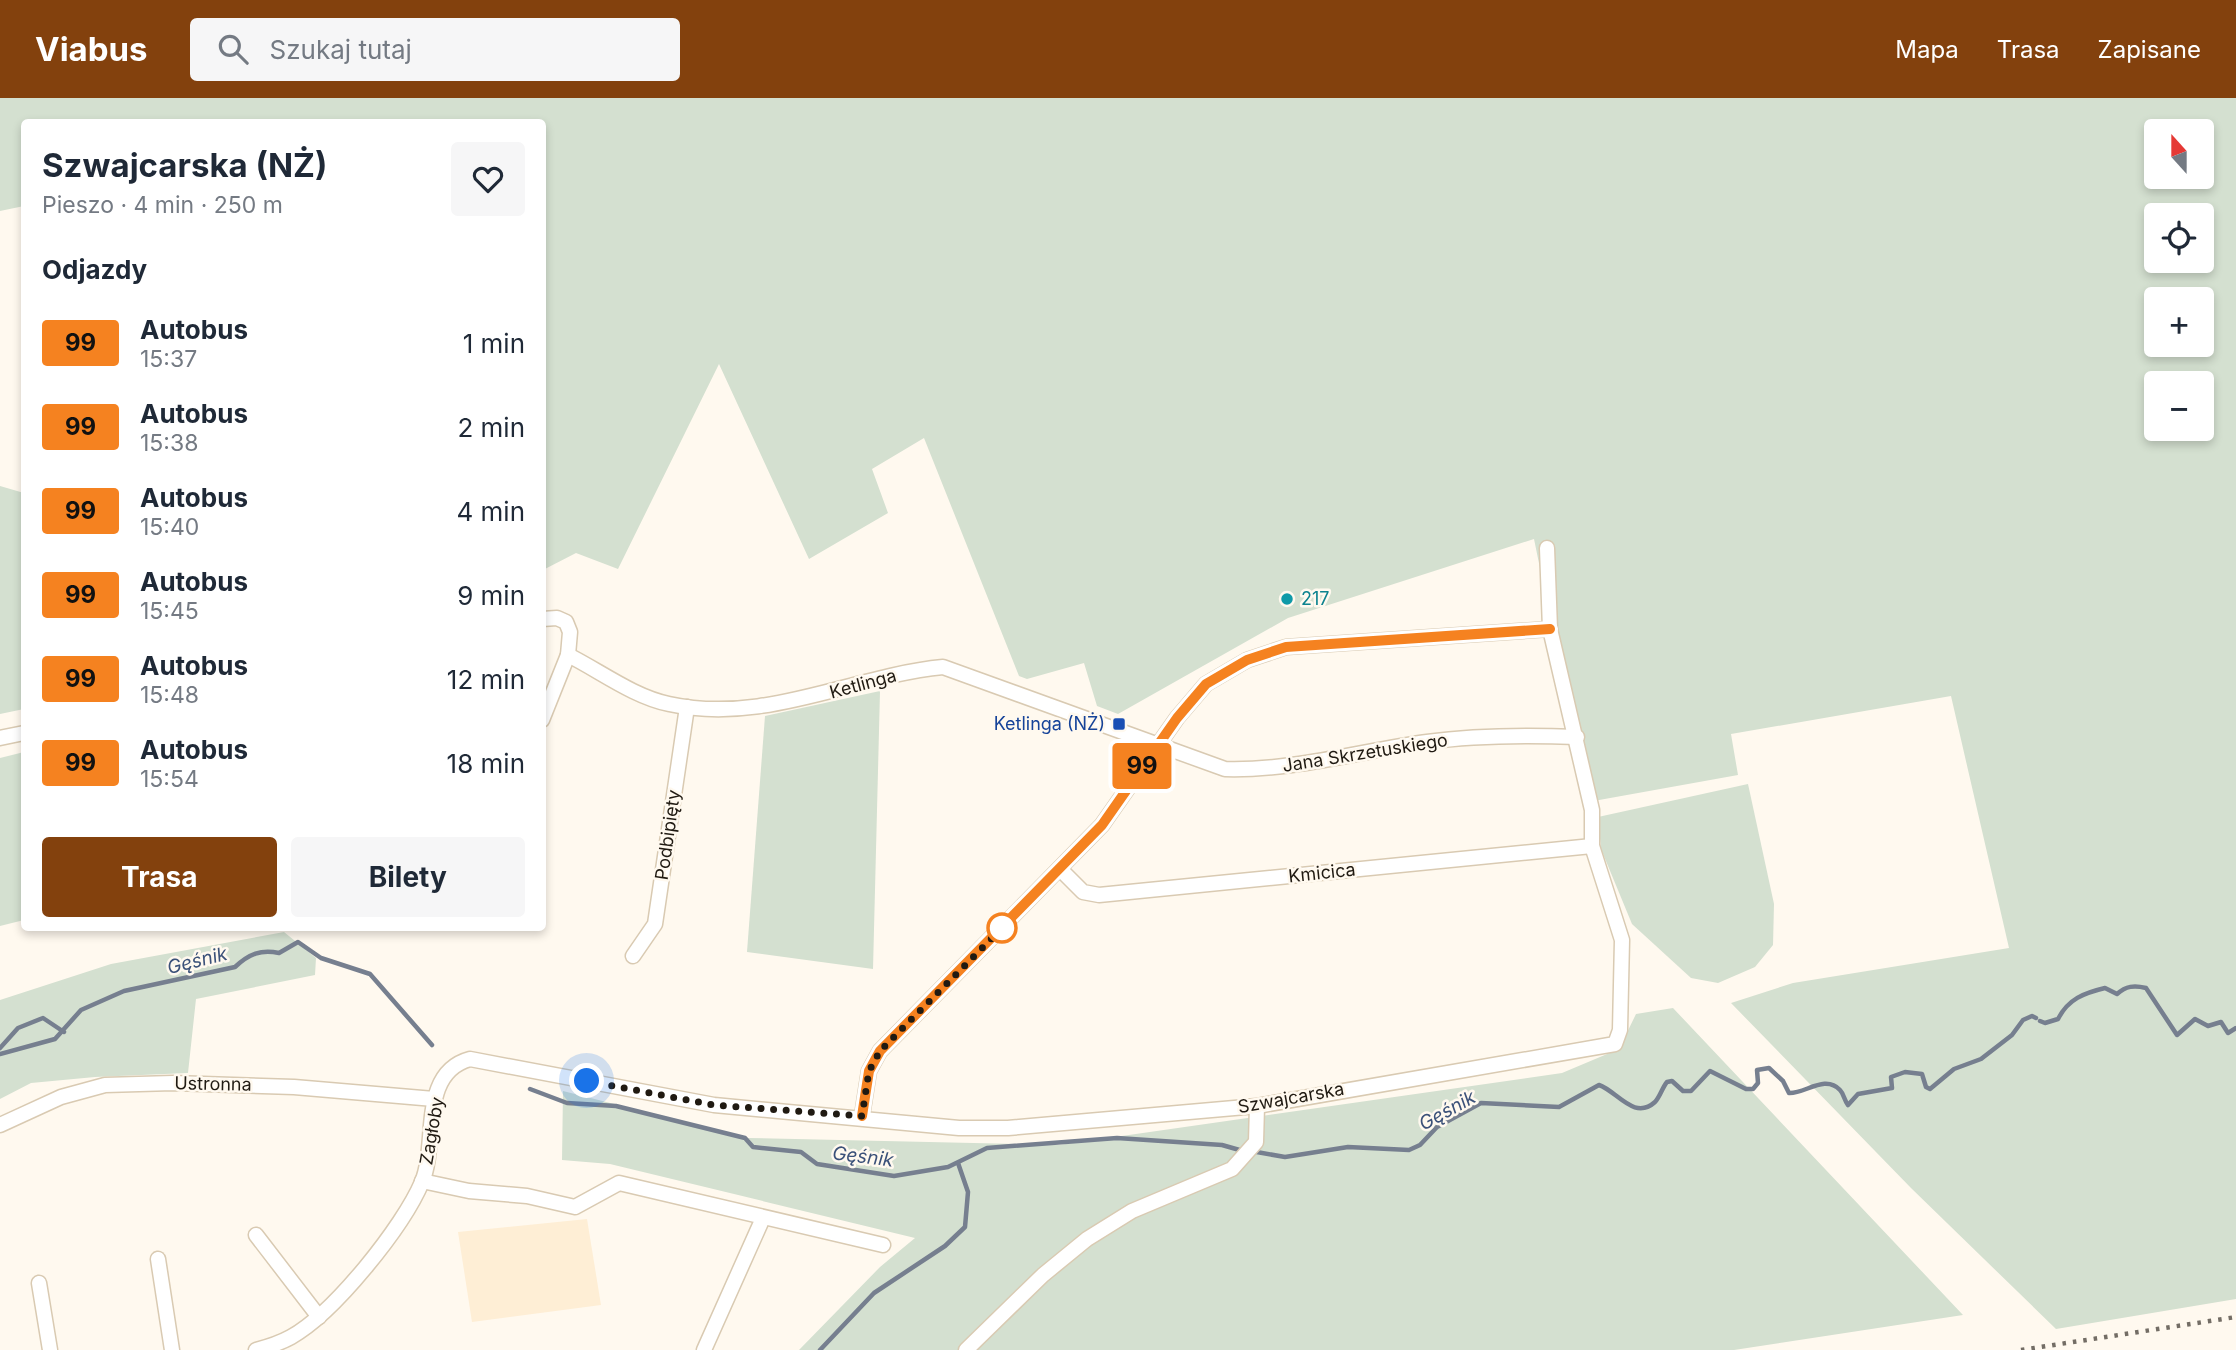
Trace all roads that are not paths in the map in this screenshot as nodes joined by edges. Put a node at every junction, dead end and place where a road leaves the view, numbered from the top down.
1 (1547, 548) dead end
2 (546, 619) edge
3 (1550, 629) junction
4 (568, 655) junction
5 (687, 707) junction
6 (546, 710) edge
7 (21, 734) edge
8 (1577, 737) junction
9 (0, 738) edge
10 (1156, 746) junction
11 (1592, 846) junction
12 (1060, 869) junction
13 (633, 956) dead end
14 (464, 1061) joint
15 (434, 1099) junction
16 (1256, 1106) junction
17 (862, 1116) junction
18 (0, 1125) edge
19 (422, 1181) junction
20 (764, 1218) junction
21 (257, 1236) dead end
22 (883, 1245) dead end
23 (158, 1259) dead end
24 (38, 1283) dead end
25 (318, 1317) junction
26 (293, 1344) edge
27 (50, 1350) edge
28 (172, 1350) edge
29 (256, 1350) edge
30 (704, 1350) edge
31 (966, 1350) edge

1 - 3 street, Szwajcarska
2 - 4 street
3 - 8 street, Szwajcarska
3 - 10 street
4 - 5 street, Ketlinga
4 - 6 street
5 - 10 street, Ketlinga
5 - 13 street, Podbipięty
7 - 9 street
8 - 10 street, Jana Skrzetuskiego
8 - 11 street, Szwajcarska
10 - 12 street
11 - 12 street, Kmicica
11 - 16 street, Szwajcarska
12 - 17 street
14 - 15 street, Zagłoby
14 - 17 street, Szwajcarska
15 - 18 street, Ustronna
15 - 19 street, Zagłoby
16 - 17 street, Szwajcarska
16 - 31 street
19 - 20 street
19 - 25 street, Zagłoby
20 - 22 street
20 - 30 street
21 - 25 street
23 - 28 street
24 - 27 street
25 - 26 street, Zagłoby
26 - 29 street, Zagłoby

